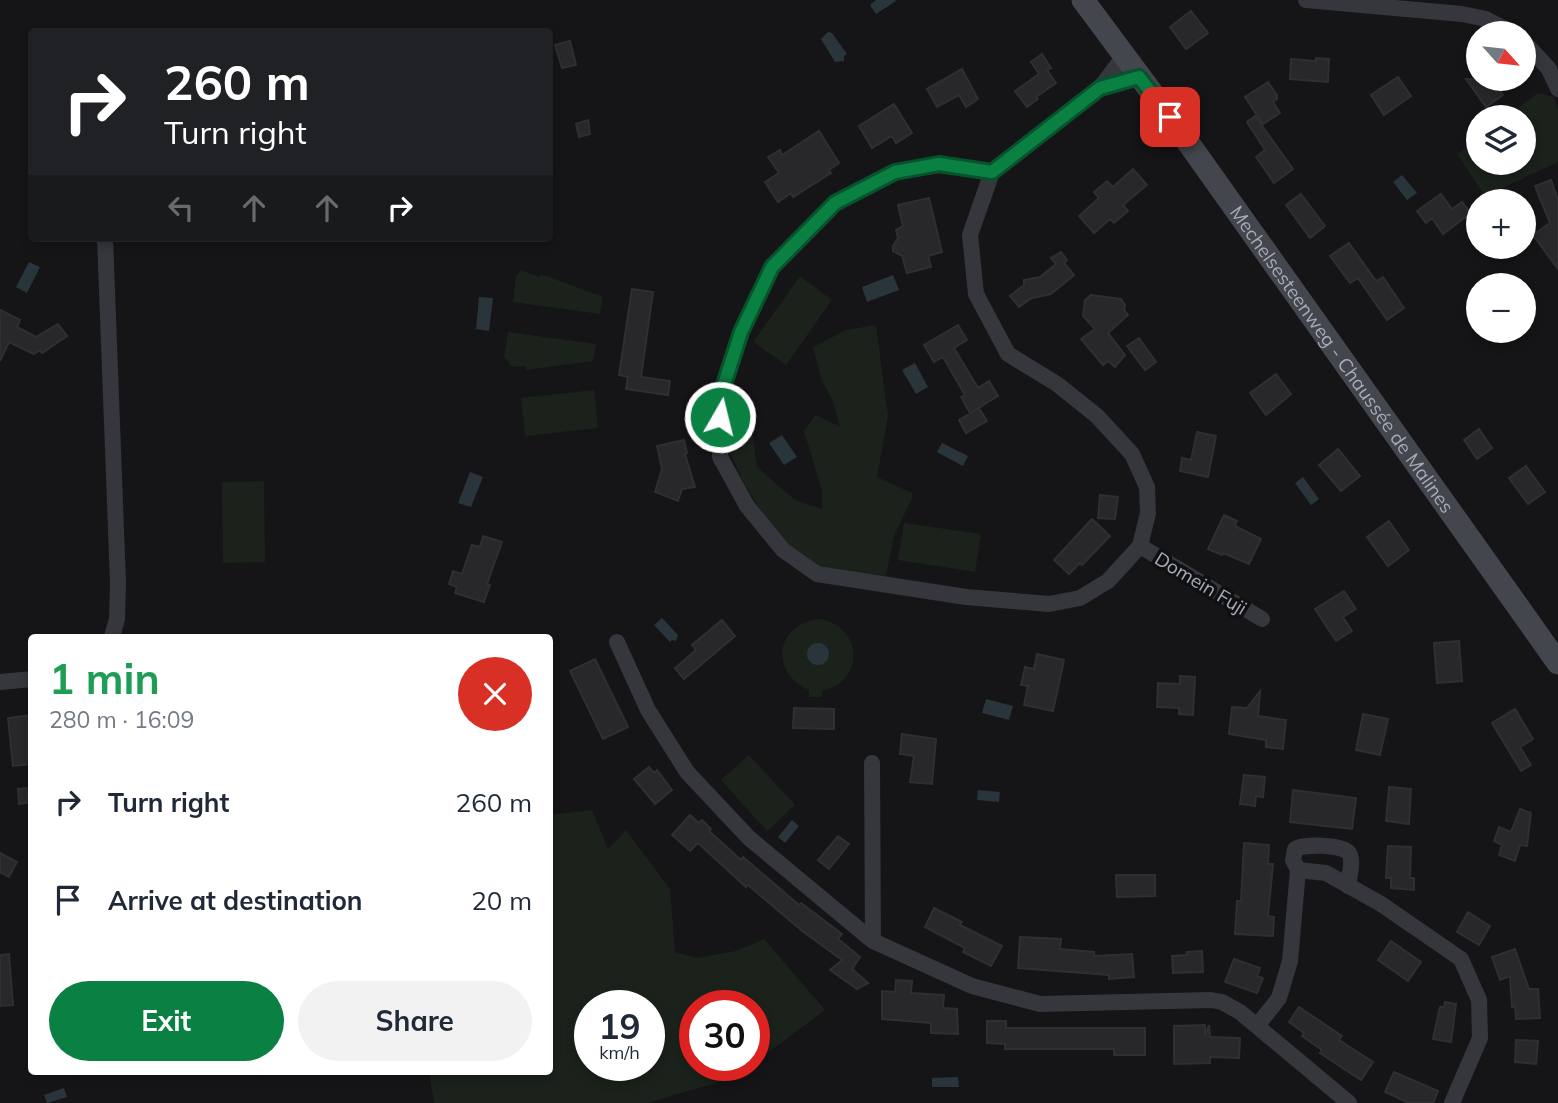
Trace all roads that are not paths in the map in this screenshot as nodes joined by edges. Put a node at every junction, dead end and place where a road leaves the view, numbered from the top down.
1 (1083, 0) edge
2 (1306, 0) edge
3 (1490, 21) edge
4 (1536, 55) edge
5 (1124, 56) junction
6 (1139, 77) junction
7 (1100, 88) junction
8 (1558, 89) edge
9 (992, 172) junction
10 (105, 242) edge
11 (1140, 546) junction
12 (1262, 619) dead end
13 (113, 634) edge
14 (617, 642) dead end
15 (1558, 663) edge
16 (28, 678) edge
17 (0, 681) edge
18 (872, 763) dead end
19 (1298, 870) junction
20 (1348, 886) junction
21 (873, 941) junction
22 (1257, 1026) junction
23 (1349, 1103) edge
24 (1452, 1103) edge

1 - 5 main road, Mechelsesteenweg - Chaussée de Malines
2 - 3 street
4 - 8 street
5 - 6 main road, Mechelsesteenweg - Chaussée de Malines
5 - 7 street
6 - 7 street
6 - 15 main road, Mechelsesteenweg - Chaussée de Malines
7 - 9 street
9 - 11 street
9 - 11 street
10 - 13 street
11 - 12 street, Domein Fuji
14 - 21 street
16 - 17 street
18 - 21 street
19 - 20 street
19 - 20 street
19 - 22 street
20 - 24 street
21 - 22 street
22 - 23 street

